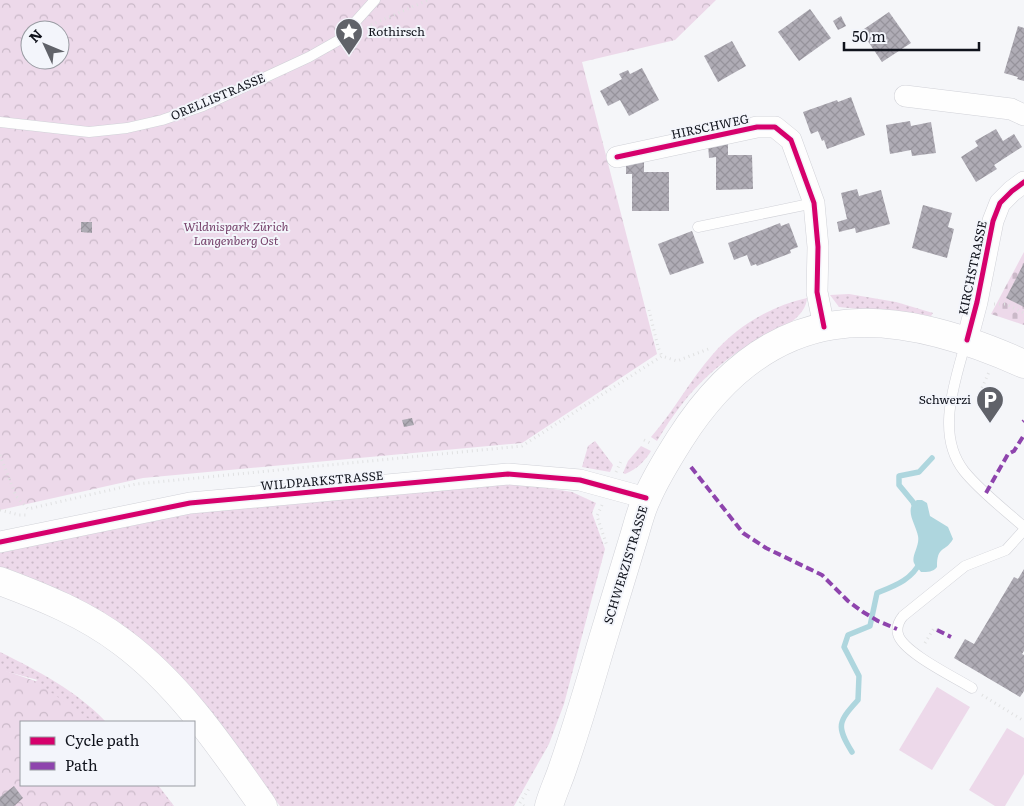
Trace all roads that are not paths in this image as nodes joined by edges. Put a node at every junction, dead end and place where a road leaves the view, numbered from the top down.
1 (375, 0) edge
2 (905, 96) dead end
3 (1024, 115) edge
4 (0, 122) edge
5 (617, 157) dead end
6 (1024, 182) edge
7 (814, 203) junction
8 (698, 227) dead end
9 (824, 327) junction
10 (967, 340) junction
11 (1024, 364) edge
12 (646, 498) junction
13 (1024, 528) edge
14 (0, 542) edge
15 (0, 581) edge
16 (972, 688) road end
17 (552, 796) edge
18 (263, 806) edge
19 (535, 806) edge

1 - 4 lane, ORELLISTRASSE
2 - 3 street
5 - 7 street, HIRSCHWEG
6 - 10 street, KIRCHSTRASSE
7 - 8 lane
7 - 9 street, HIRSCHWEG
9 - 10 main road, SCHWERZISTRASSE
9 - 12 main road, SCHWERZISTRASSE
10 - 11 main road, SCHWERZISTRASSE
10 - 13 lane
12 - 14 street, WILDPARKSTRASSE
12 - 17 main road, SCHWERZISTRASSE
13 - 16 lane
15 - 18 main road
17 - 19 main road, SCHWERZISTRASSE

